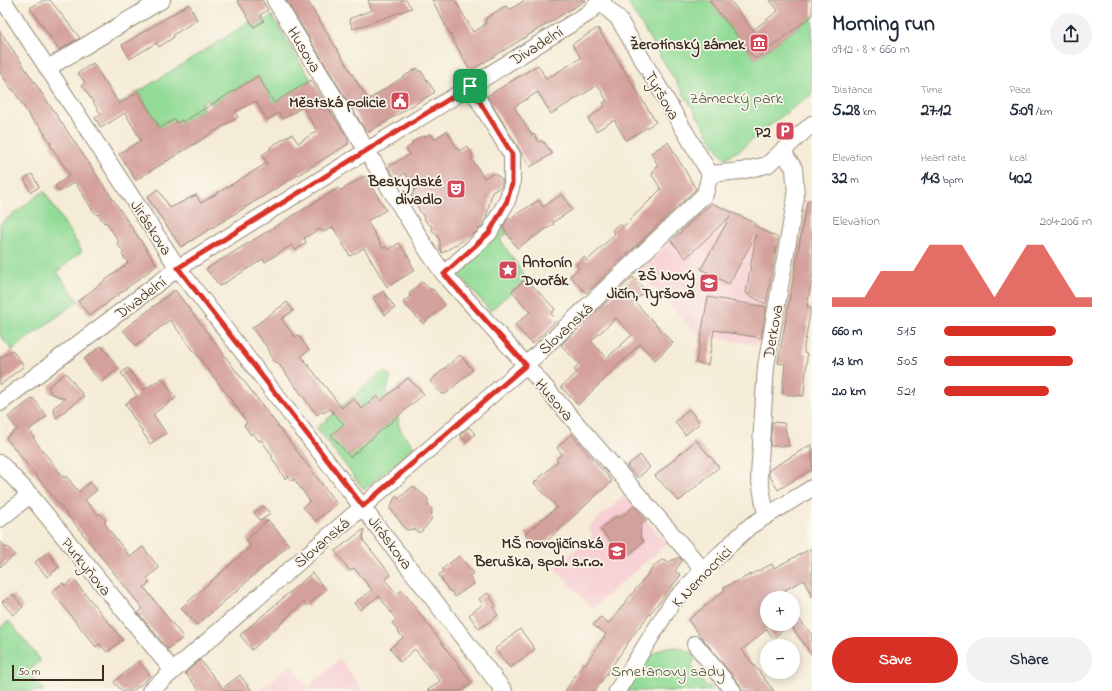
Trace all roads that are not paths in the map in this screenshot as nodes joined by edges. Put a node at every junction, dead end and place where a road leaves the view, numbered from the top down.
1 (3, 0) edge
2 (162, 0) edge
3 (275, 0) edge
4 (601, 1) edge
5 (48, 68) junction
6 (470, 86) junction
7 (812, 124) edge
8 (366, 151) junction
9 (782, 151) junction
10 (710, 174) junction
11 (178, 268) junction
12 (444, 274) junction
13 (526, 365) junction
14 (0, 403) edge
15 (0, 463) edge
16 (812, 488) edge
17 (30, 495) junction
18 (363, 506) junction
19 (766, 515) junction
20 (0, 519) edge
21 (703, 570) junction
22 (695, 644) dead end
23 (173, 671) junction
24 (150, 691) edge
25 (504, 691) edge
26 (617, 691) edge
27 (733, 691) edge

1 - 5 street, Jiráskova
2 - 5 street
3 - 8 street, Husova
4 - 6 street, Divadelní
4 - 10 street, Tyršova
5 - 11 street, Jiráskova
6 - 8 street, Divadelní
6 - 12 street
7 - 9 street
8 - 11 street, Divadelní
8 - 12 street, Husova
9 - 10 street
9 - 19 street, Derkova
10 - 13 street, Slovanská
11 - 14 street, Divadelní
11 - 18 street, Jiráskova
12 - 13 street, Husova
13 - 18 street, Slovanská
13 - 21 street, Husova
15 - 17 street, Purkyňova
16 - 19 street, K Nemocnici
17 - 20 street
17 - 23 street, Purkyňova
18 - 23 street, Slovanská
18 - 25 street, Jiráskova
19 - 21 street, K Nemocnici
21 - 26 street, K Nemocnici
22 - 27 street
23 - 24 street, Slovanská

